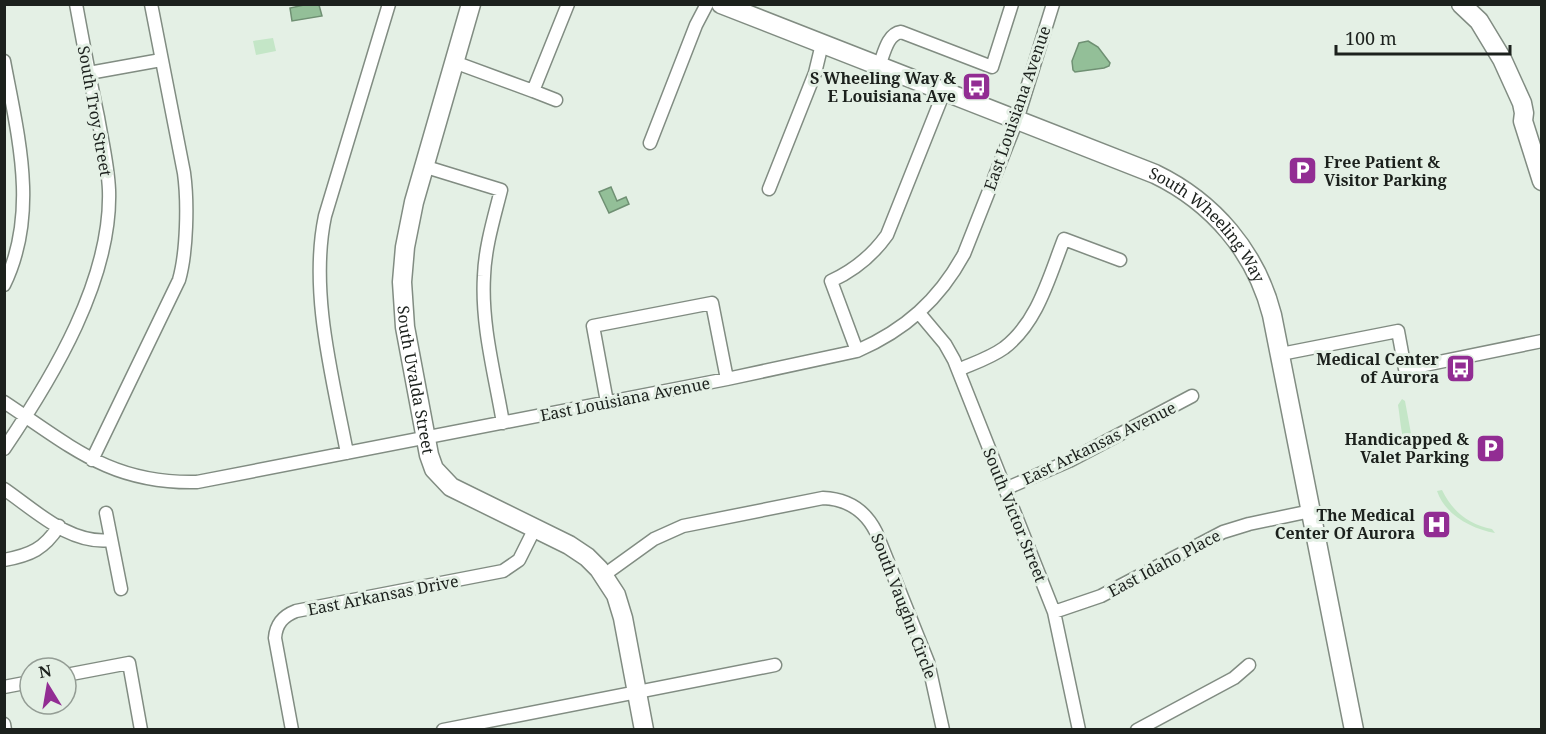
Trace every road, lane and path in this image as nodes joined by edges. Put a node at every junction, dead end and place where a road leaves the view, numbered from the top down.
1 (76, 4) edge
2 (151, 4) edge
3 (389, 4) edge
4 (471, 4) edge
5 (567, 4) edge
6 (707, 4) edge
7 (722, 4) edge
8 (1012, 4) edge
9 (1053, 4) edge
10 (1463, 7) edge
11 (822, 44) junction
12 (161, 60) junction
13 (4, 61) edge
14 (454, 62) junction
15 (879, 66) junction
16 (89, 73) junction
17 (533, 91) junction
18 (944, 92) junction
19 (556, 100) dead end
20 (1017, 120) junction
21 (650, 142) dead end
22 (423, 166) junction
23 (1542, 181) edge
24 (769, 189) dead end
25 (1120, 260) dead end
26 (4, 285) edge
27 (919, 314) junction
28 (1542, 341) edge
29 (857, 351) junction
30 (1281, 354) junction
31 (958, 370) junction
32 (727, 379) junction
33 (1192, 396) dead end
34 (4, 402) edge
35 (607, 402) junction
36 (26, 417) junction
37 (503, 423) junction
38 (425, 438) junction
39 (4, 449) edge
40 (347, 453) junction
41 (92, 460) junction
42 (4, 489) edge
43 (1005, 489) junction
44 (1311, 511) junction
45 (106, 513) dead end
46 (59, 526) junction
47 (535, 528) junction
48 (111, 540) junction
49 (4, 560) edge
50 (604, 575) junction
51 (121, 589) dead end
52 (1054, 612) junction
53 (1249, 665) dead end
54 (775, 666) dead end
55 (78, 673) edge
56 (637, 692) junction
57 (4, 724) edge
58 (5, 729) edge
59 (141, 729) edge
60 (292, 729) edge
61 (443, 729) edge
62 (644, 729) edge
63 (943, 729) edge
64 (1079, 729) edge
65 (1137, 729) edge
66 (1354, 729) edge

1 - 16 street, South Troy Street
2 - 12 street
3 - 40 street
4 - 14 street, South Uvalda Street
5 - 17 street
6 - 21 street
7 - 11 street, South Wheeling Way
8 - 15 street
9 - 20 street, East Louisiana Avenue
10 - 23 street
11 - 15 street, South Wheeling Way
11 - 24 street
12 - 16 street
12 - 41 street
13 - 26 street
14 - 17 street
14 - 22 street, South Uvalda Street
15 - 18 street, South Wheeling Way
16 - 36 street, South Troy Street
17 - 19 street
18 - 20 street, South Wheeling Way
18 - 29 street
20 - 27 street, East Louisiana Avenue
20 - 30 street, South Wheeling Way
22 - 37 street
22 - 38 street, South Uvalda Street
25 - 31 street
27 - 29 street, East Louisiana Avenue
27 - 31 street, South Victor Street
28 - 30 street
29 - 32 street, East Louisiana Avenue
30 - 44 street, South Wheeling Way
31 - 43 street, South Victor Street
32 - 35 street, East Louisiana Avenue
32 - 35 street
33 - 43 street, East Arkansas Avenue
34 - 36 street, East Louisiana Avenue
35 - 37 street, East Louisiana Avenue
36 - 39 street, South Troy Street
36 - 41 street, East Louisiana Avenue
37 - 38 street, East Louisiana Avenue
38 - 40 street, East Louisiana Avenue
38 - 47 street, South Uvalda Street
40 - 41 street, East Louisiana Avenue
42 - 46 street
43 - 52 street, South Victor Street
44 - 52 street, East Idaho Place
44 - 66 street, South Wheeling Way
45 - 48 street
46 - 48 street
46 - 49 street
47 - 50 street, South Uvalda Street
47 - 60 street, East Arkansas Drive
48 - 51 street
50 - 56 street, South Uvalda Street
50 - 63 street, South Vaughn Circle
52 - 64 street, South Victor Street
53 - 65 street
54 - 56 street
55 - 59 street
56 - 61 street
56 - 62 street, South Uvalda Street
57 - 58 street

